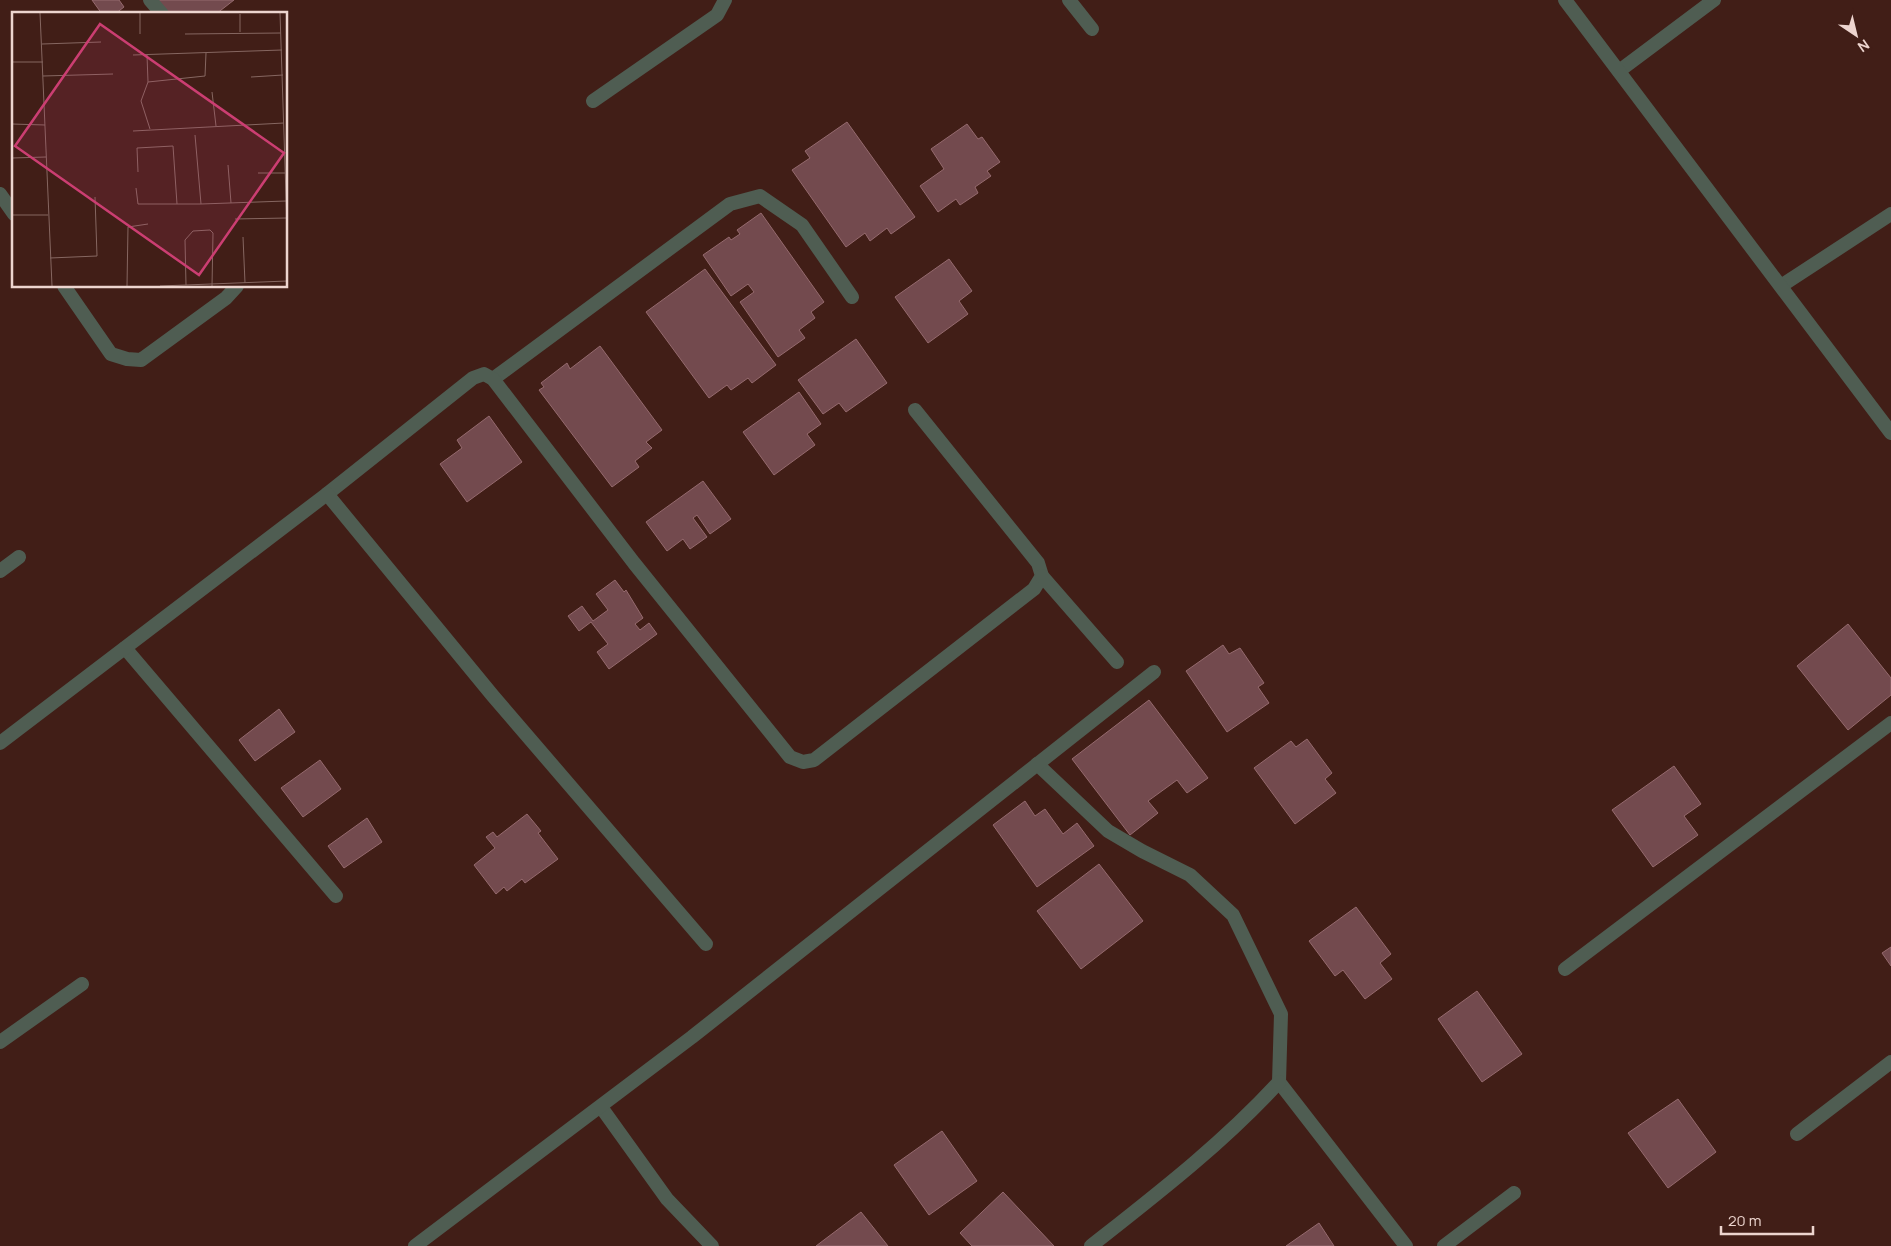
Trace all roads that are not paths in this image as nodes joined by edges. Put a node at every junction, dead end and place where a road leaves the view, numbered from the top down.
1 (150, 0) edge
2 (725, 0) edge
3 (1069, 0) edge
4 (1565, 0) edge
5 (1714, 0) edge
6 (160, 12) edge
7 (1092, 29) dead end
8 (1618, 71) junction
9 (593, 101) dead end
10 (0, 194) edge
11 (12, 211) edge
12 (1891, 214) edge
13 (1781, 286) junction
14 (65, 288) edge
15 (235, 288) edge
16 (852, 297) dead end
17 (493, 379) junction
18 (915, 410) dead end
19 (1891, 433) edge
20 (327, 494) junction
21 (19, 557) dead end
22 (0, 572) edge
23 (1042, 576) junction
24 (125, 648) junction
25 (1117, 662) dead end
26 (1154, 672) dead end
27 (1891, 723) edge
28 (0, 743) edge
29 (1037, 764) junction
30 (336, 896) dead end
31 (706, 944) dead end
32 (1565, 969) dead end
33 (82, 984) dead end
34 (0, 1042) edge
35 (1891, 1062) edge
36 (1279, 1082) junction
37 (601, 1107) junction
38 (1797, 1134) dead end
39 (1514, 1193) dead end
40 (415, 1246) edge
41 (712, 1246) edge
42 (1091, 1246) edge
43 (1406, 1246) edge
44 (1444, 1246) edge

1 - 6 street
2 - 9 street
3 - 7 street
4 - 8 street
5 - 8 street
8 - 13 street
10 - 11 street
12 - 13 street
13 - 19 street
14 - 15 street
16 - 17 street
17 - 20 street
17 - 23 street
18 - 23 street
20 - 24 street
20 - 31 street
21 - 22 street
23 - 25 street
24 - 28 street
24 - 30 street
26 - 29 street
27 - 32 street
29 - 36 street
29 - 37 street
33 - 34 street
35 - 38 street
36 - 42 street
36 - 43 street
37 - 40 street
37 - 41 street
39 - 44 street

